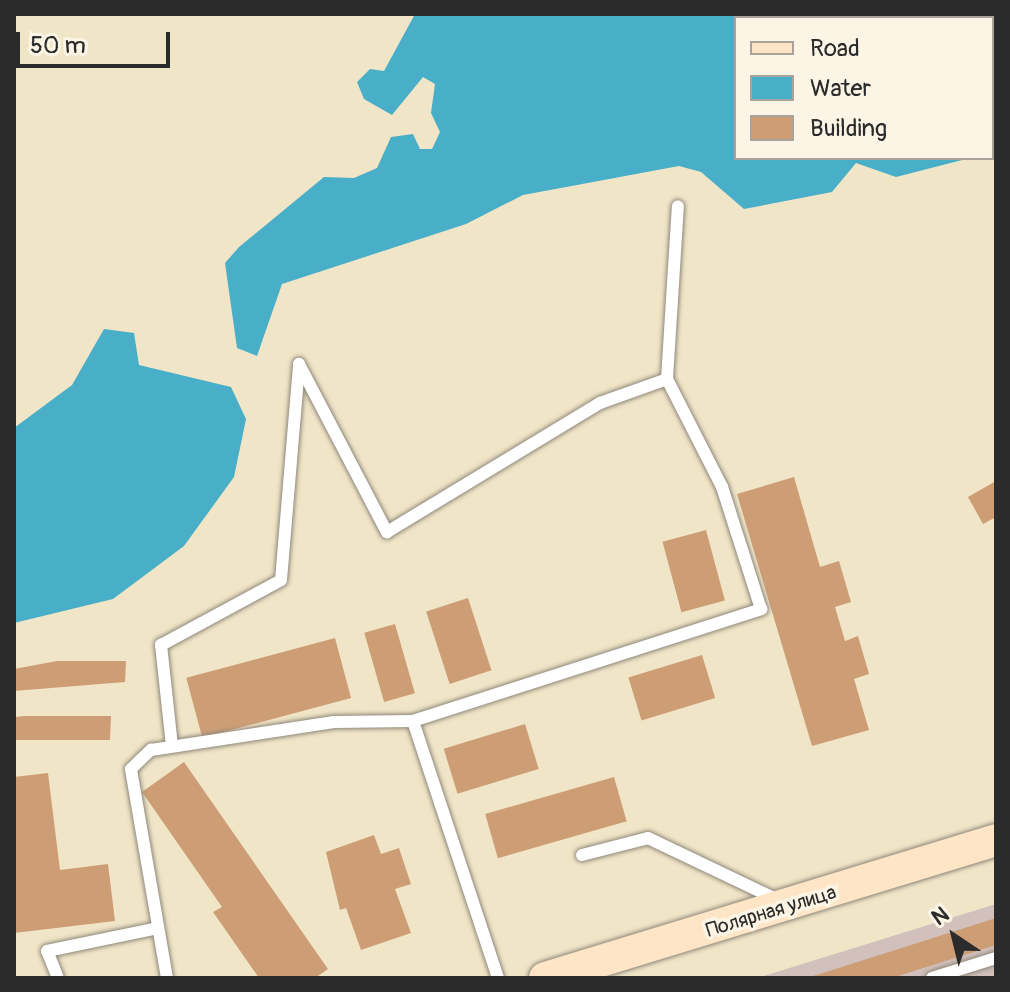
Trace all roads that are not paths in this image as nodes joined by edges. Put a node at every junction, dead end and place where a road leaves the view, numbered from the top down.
1 (678, 206) dead end
2 (667, 379) junction
3 (413, 721) junction
4 (172, 746) junction
5 (996, 840) edge
6 (582, 855) dead end
7 (790, 905) junction
8 (158, 928) junction
9 (996, 958) edge
10 (969, 972) edge
11 (58, 978) edge
12 (167, 978) edge
13 (498, 978) edge
14 (545, 978) edge
15 (932, 978) edge

1 - 2 lane
2 - 3 lane
2 - 4 lane
3 - 4 lane
3 - 13 lane
4 - 8 lane
5 - 7 main road, Полярная улица
6 - 7 lane
7 - 14 main road, Полярная улица
8 - 11 lane
8 - 12 lane
9 - 10 lane
10 - 15 lane

